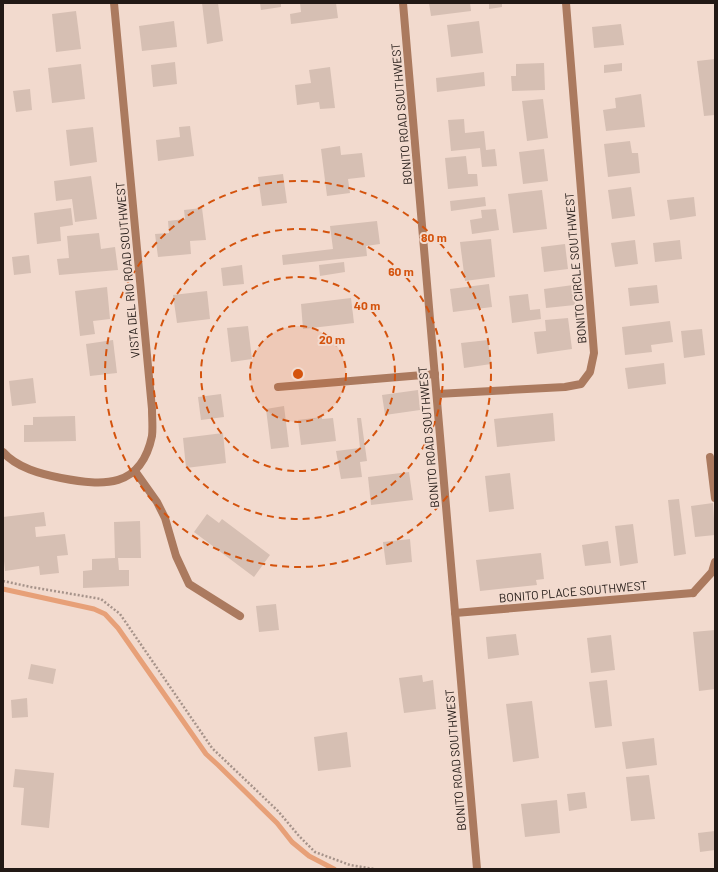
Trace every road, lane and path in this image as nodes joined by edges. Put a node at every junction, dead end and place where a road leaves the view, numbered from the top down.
1 (114, 3) edge
2 (403, 3) edge
3 (566, 3) edge
4 (435, 374) junction
5 (278, 387) dead end
6 (437, 394) junction
7 (3, 452) edge
8 (710, 457) dead end
9 (135, 471) junction
10 (715, 498) edge
11 (715, 562) edge
12 (3, 581) edge
13 (455, 613) junction
14 (240, 616) dead end
15 (374, 869) edge
16 (477, 869) edge

1 - 9 street, VISTA DEL RIO ROAD SOUTHWEST
2 - 4 street, BONITO ROAD SOUTHWEST
3 - 6 street, BONITO CIRCLE SOUTHWEST
4 - 5 street
4 - 6 street, BONITO ROAD SOUTHWEST
6 - 13 street, BONITO ROAD SOUTHWEST
7 - 9 street, VISTA DEL RIO ROAD SOUTHWEST
8 - 10 street
9 - 14 street
11 - 13 street, BONITO PLACE SOUTHWEST
12 - 15 path
13 - 16 street, BONITO ROAD SOUTHWEST

